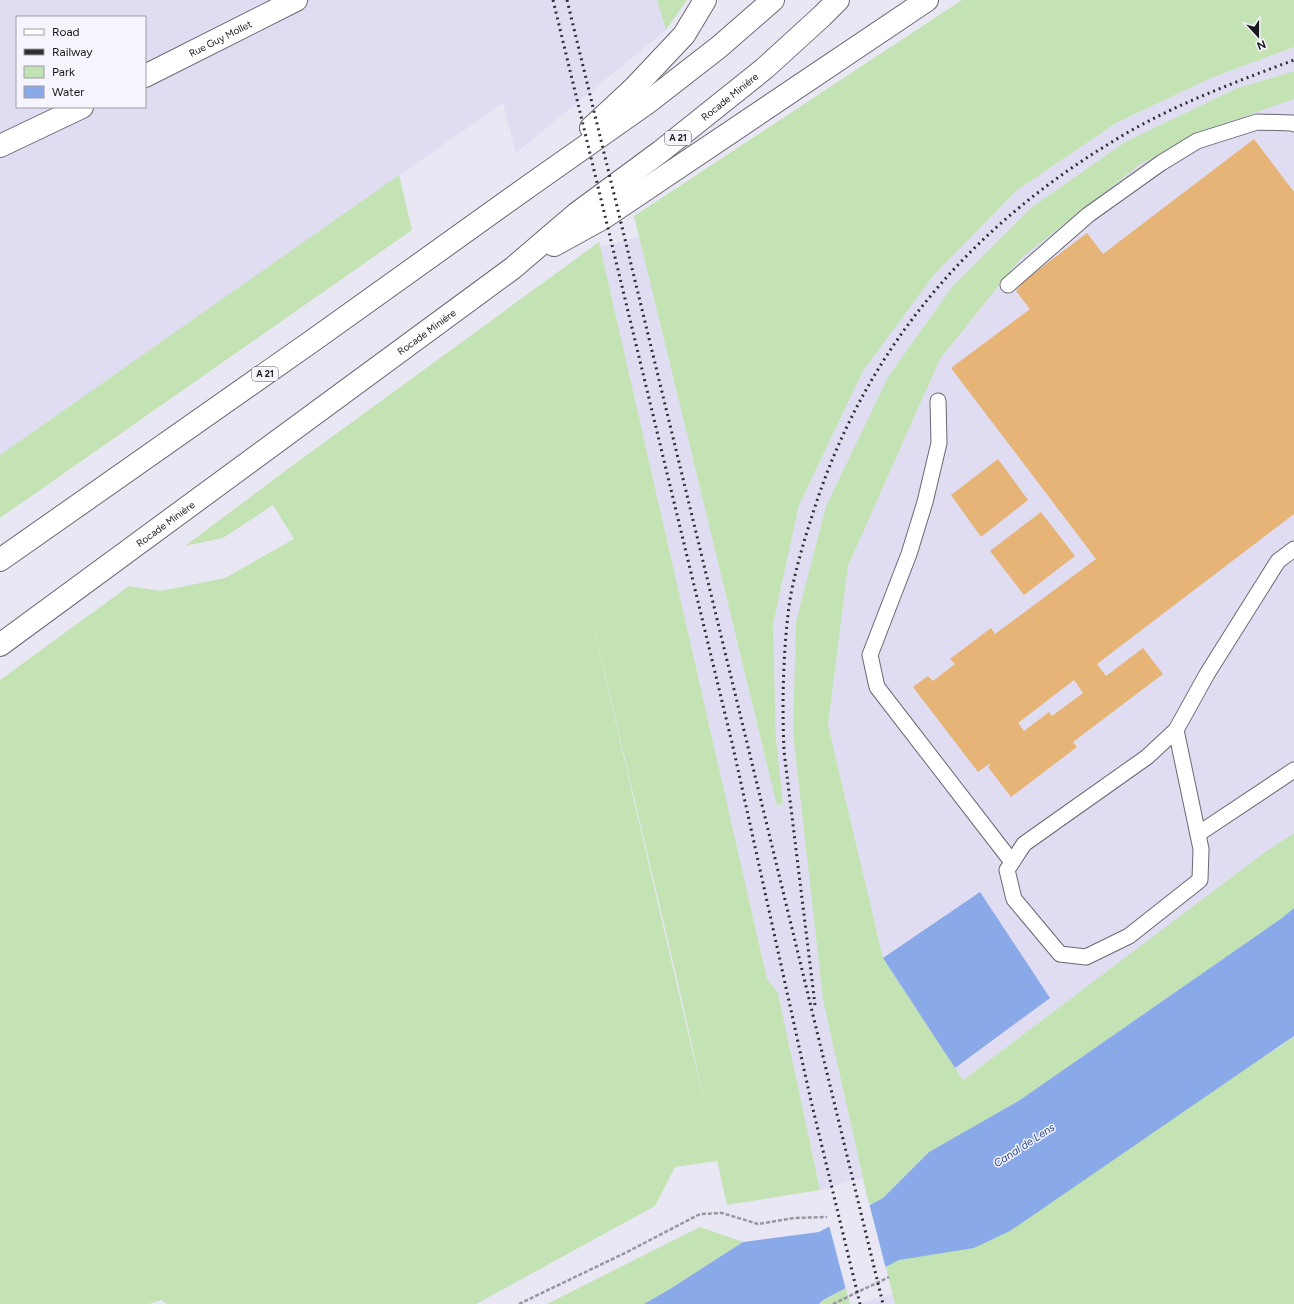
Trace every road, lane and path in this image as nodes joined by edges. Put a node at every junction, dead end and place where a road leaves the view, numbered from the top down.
1 (296, 0) edge
2 (705, 0) edge
3 (773, 0) edge
4 (838, 0) edge
5 (927, 0) edge
6 (146, 75) edge
7 (80, 108) edge
8 (1294, 124) edge
9 (0, 146) edge
10 (529, 186) junction
11 (513, 268) junction
12 (1008, 284) dead end
13 (938, 401) dead end
14 (1294, 549) edge
15 (0, 560) edge
16 (0, 645) edge
17 (1176, 730) junction
18 (1294, 770) edge
19 (1198, 834) junction
20 (1012, 862) junction
21 (827, 1217) dead end
22 (889, 1277) dead end
23 (519, 1304) edge
24 (833, 1304) edge

1 - 6 main road, Rue Guy Mollet
2 - 10 main road
3 - 10 main road, A 21
4 - 11 main road, Rocade Minière / A 21
5 - 11 main road
7 - 9 main road
8 - 12 lane
10 - 15 main road, A 21
11 - 16 main road, Rocade Minière / A 21
13 - 20 lane
14 - 17 lane
17 - 19 lane
17 - 20 lane
18 - 19 lane
19 - 20 lane
21 - 23 path
22 - 24 path

